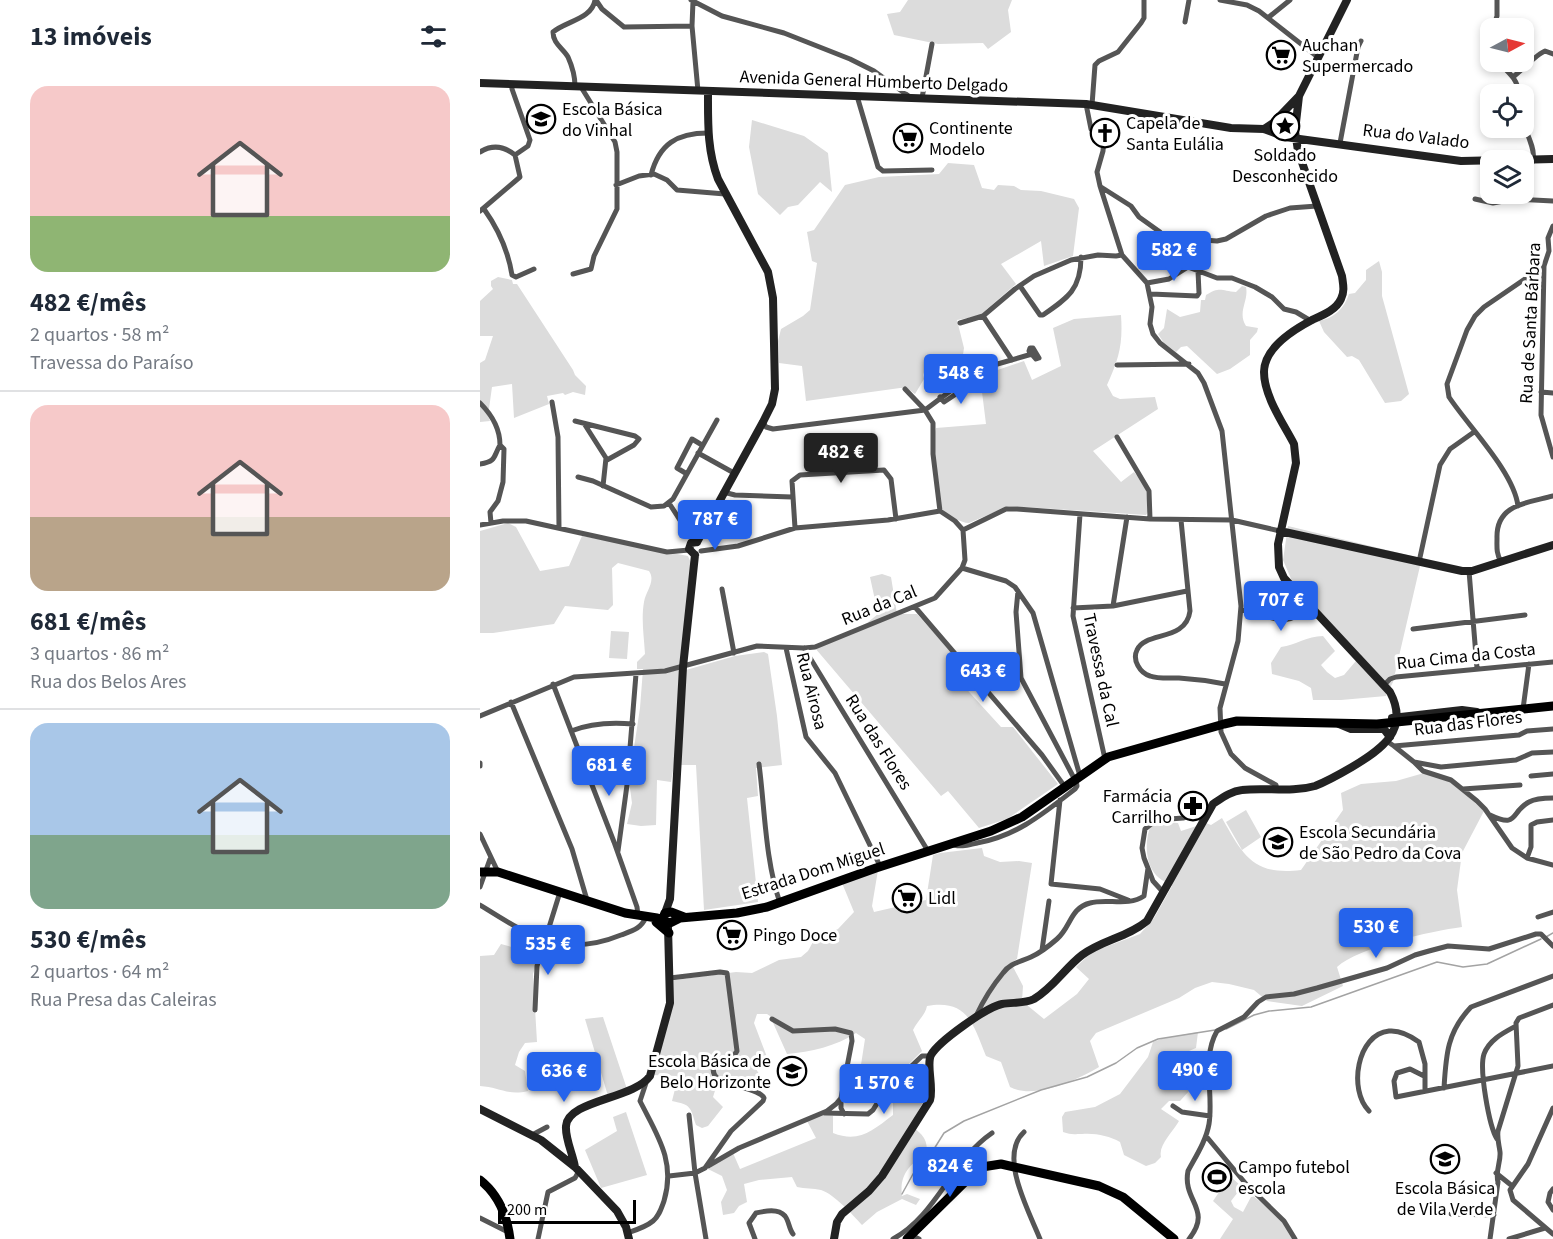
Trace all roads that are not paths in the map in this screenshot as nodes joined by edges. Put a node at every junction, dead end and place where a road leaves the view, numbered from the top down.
1 (595, 0) edge
2 (1144, 0) edge
3 (1189, 0) edge
4 (1220, 0) edge
5 (1255, 0) edge
6 (1290, 0) edge
7 (1347, 0) edge
8 (1497, 0) edge
9 (692, 1) edge
10 (1252, 7) junction
11 (1269, 17) junction
12 (1496, 18) edge
13 (1185, 21) dead end
14 (692, 26) junction
15 (1361, 41) dead end
16 (932, 44) dead end
17 (1553, 54) edge
18 (1318, 58) junction
19 (1508, 72) edge
20 (1513, 77) junction
21 (885, 80) junction
22 (480, 83) edge
23 (1518, 84) edge
24 (512, 85) junction
25 (578, 87) junction
26 (698, 91) junction
27 (708, 92) junction
28 (857, 96) junction
29 (1299, 96) junction
30 (883, 97) junction
31 (912, 98) junction
32 (922, 98) junction
33 (1089, 104) junction
34 (1284, 111) junction
35 (1297, 115) junction
36 (1273, 123) junction
37 (1264, 129) junction
38 (708, 133) junction
39 (1275, 133) junction
40 (1285, 136) junction
41 (1296, 137) junction
42 (1340, 143) junction
43 (1298, 148) junction
44 (480, 152) edge
45 (515, 155) junction
46 (1534, 159) edge
47 (1553, 159) edge
48 (1480, 160) edge
49 (932, 170) dead end
50 (651, 175) junction
51 (616, 185) junction
52 (1100, 186) junction
53 (725, 194) junction
54 (1534, 198) edge
55 (1475, 199) dead end
56 (1480, 200) edge
57 (1553, 201) edge
58 (1317, 206) junction
59 (482, 210) edge
60 (1553, 226) edge
61 (1165, 237) junction
62 (1184, 239) junction
63 (1552, 254) edge
64 (1122, 255) junction
65 (1178, 255) junction
66 (1081, 257) junction
67 (1544, 266) junction
68 (1188, 267) junction
69 (534, 269) dead end
70 (1198, 271) junction
71 (573, 274) dead end
72 (1147, 283) junction
73 (1020, 286) junction
74 (1150, 294) junction
75 (983, 316) junction
76 (1311, 321) junction
77 (960, 323) dead end
78 (1032, 354) dead end
79 (1012, 360) junction
80 (1190, 364) junction
81 (1117, 365) dead end
82 (905, 389) dead end
83 (1541, 392) junction
84 (1553, 393) edge
85 (552, 402) dead end
86 (480, 403) edge
87 (925, 410) junction
88 (717, 420) dead end
89 (575, 421) dead end
90 (763, 422) junction
91 (585, 424) junction
92 (1474, 432) junction
93 (1117, 437) dead end
94 (500, 445) junction
95 (702, 445) junction
96 (698, 453) junction
97 (1553, 457) edge
98 (607, 460) junction
99 (480, 464) edge
100 (734, 473) junction
101 (687, 474) junction
102 (578, 477) dead end
103 (603, 486) junction
104 (723, 492) junction
105 (1553, 496) edge
106 (792, 497) junction
107 (669, 504) junction
108 (1518, 506) junction
109 (940, 511) junction
110 (1080, 514) junction
111 (1127, 517) junction
112 (896, 519) junction
113 (1150, 519) junction
114 (1181, 520) junction
115 (1232, 520) junction
116 (491, 523) junction
117 (480, 525) edge
118 (559, 528) junction
119 (795, 528) junction
120 (963, 530) junction
121 (1280, 531) junction
122 (1553, 545) edge
123 (695, 548) junction
124 (1501, 561) junction
125 (1419, 562) junction
126 (962, 568) junction
127 (1468, 571) junction
128 (722, 589) dead end
129 (1018, 591) junction
130 (1188, 591) junction
131 (1113, 606) junction
132 (1310, 606) junction
133 (915, 607) junction
134 (1073, 608) junction
135 (1241, 610) junction
136 (1525, 615) dead end
137 (1472, 622) junction
138 (1413, 629) dead end
139 (786, 648) junction
140 (804, 648) junction
141 (734, 653) junction
142 (1553, 662) edge
143 (1529, 664) junction
144 (683, 667) junction
145 (1477, 668) junction
146 (636, 674) junction
147 (553, 684) junction
148 (1225, 684) junction
149 (1384, 685) junction
150 (511, 702) junction
151 (1553, 706) edge
152 (1526, 708) junction
153 (1481, 713) junction
154 (480, 716) edge
155 (1395, 723) junction
156 (633, 724) junction
157 (1220, 724) junction
158 (1338, 724) junction
159 (1384, 729) junction
160 (1553, 729) edge
161 (571, 731) junction
162 (1391, 742) junction
163 (1553, 752) edge
164 (1105, 759) junction
165 (1414, 762) junction
166 (759, 764) dead end
167 (1553, 774) edge
168 (1531, 776) dead end
169 (1077, 778) junction
170 (1520, 785) dead end
171 (1065, 787) junction
172 (1463, 789) junction
173 (1277, 790) junction
174 (1553, 798) edge
175 (1060, 800) junction
176 (1207, 811) junction
177 (1489, 814) junction
178 (1553, 820) edge
179 (480, 834) edge
180 (950, 844) junction
181 (928, 851) junction
182 (618, 853) junction
183 (1527, 858) junction
184 (490, 859) junction
185 (880, 866) junction
186 (1553, 866) edge
187 (1148, 868) junction
188 (482, 872) edge
189 (498, 872) junction
190 (480, 887) edge
191 (560, 892) junction
192 (1163, 892) junction
193 (670, 899) junction
194 (587, 901) junction
195 (1131, 901) junction
196 (1048, 902) dead end
197 (780, 903) junction
198 (480, 905) edge
199 (1553, 912) edge
200 (664, 917) junction
201 (1538, 917) dead end
202 (669, 933) junction
203 (544, 939) junction
204 (1553, 946) edge
205 (1042, 951) junction
206 (1553, 976) edge
207 (670, 978) junction
208 (989, 994) junction
209 (1553, 1005) edge
210 (989, 1009) junction
211 (535, 1010) dead end
212 (975, 1017) junction
213 (772, 1019) dead end
214 (1516, 1026) junction
215 (931, 1056) junction
216 (1553, 1066) edge
217 (1516, 1074) junction
218 (1424, 1076) junction
219 (1485, 1080) junction
220 (646, 1083) junction
221 (1444, 1088) junction
222 (634, 1089) junction
223 (1425, 1091) junction
224 (841, 1098) junction
225 (639, 1101) junction
226 (1173, 1106) dead end
227 (1553, 1108) edge
228 (480, 1109) edge
229 (1369, 1111) dead end
230 (822, 1113) junction
231 (844, 1114) junction
232 (689, 1115) dead end
233 (1210, 1116) junction
234 (547, 1127) dead end
235 (1024, 1131) dead end
236 (992, 1133) dead end
237 (532, 1135) junction
238 (1206, 1136) junction
239 (1497, 1140) junction
240 (1014, 1166) junction
241 (705, 1168) junction
242 (577, 1169) junction
243 (695, 1173) junction
244 (1496, 1173) junction
245 (669, 1176) junction
246 (480, 1179) edge
247 (1511, 1185) junction
248 (1553, 1189) edge
249 (1553, 1210) edge
250 (1450, 1214) dead end
251 (1494, 1215) junction
252 (480, 1218) edge
253 (1545, 1228) junction
254 (793, 1234) dead end
255 (1553, 1234) edge
256 (509, 1236) edge
257 (628, 1236) edge
258 (912, 1238) edge
259 (538, 1239) edge
260 (706, 1239) edge
261 (755, 1239) edge
262 (834, 1239) edge
263 (893, 1239) edge
264 (1040, 1239) edge
265 (1174, 1239) edge
266 (1189, 1239) edge
267 (1295, 1239) edge
268 (1490, 1239) edge
269 (1509, 1239) edge

1 - 14 street
1 - 25 street
2 - 33 street
3 - 13 street
4 - 10 street
5 - 10 street
6 - 11 street
7 - 18 street
8 - 12 street
9 - 14 street
9 - 21 street
10 - 11 street
11 - 18 street
14 - 26 street
15 - 42 street
16 - 32 street
17 - 20 street
18 - 29 street
19 - 20 street
20 - 23 street
21 - 30 street
21 - 31 street
22 - 24 street, Avenida General Humberto Delgado
24 - 25 street, Avenida General Humberto Delgado
24 - 45 street
25 - 26 street, Avenida General Humberto Delgado
25 - 51 street
26 - 27 street, Avenida General Humberto Delgado
27 - 28 street, Avenida General Humberto Delgado
27 - 38 street
28 - 30 street, Avenida General Humberto Delgado
28 - 49 street
29 - 34 street
29 - 35 street
30 - 31 street, Avenida General Humberto Delgado
31 - 32 street, Avenida General Humberto Delgado
32 - 33 street, Avenida General Humberto Delgado
33 - 37 street, Avenida General Humberto Delgado
33 - 52 street
34 - 35 street
34 - 36 street
35 - 41 street
36 - 37 street
36 - 39 street
37 - 39 street, Avenida General Humberto Delgado
38 - 50 street
38 - 53 street
39 - 40 street, Avenida General Humberto Delgado
40 - 41 street, Rua do Valado
40 - 43 street
41 - 42 street, Rua do Valado
41 - 43 street
42 - 48 street, Rua do Valado
43 - 58 street
44 - 45 street
45 - 59 street
46 - 47 street, Rua do Valado
50 - 51 street
50 - 53 street
51 - 71 street
52 - 61 street
52 - 64 street
53 - 90 street
54 - 57 street
55 - 56 street
58 - 62 street
58 - 76 street
59 - 69 street
60 - 63 street, Rua de Santa Bárbara
61 - 62 street
61 - 65 street
62 - 65 street
63 - 67 street, Rua de Santa Bárbara
64 - 66 street
64 - 72 street
65 - 68 street
66 - 73 street
66 - 73 street
67 - 83 street, Rua de Santa Bárbara
67 - 92 street
68 - 70 street
68 - 72 street
70 - 74 street
70 - 76 street
72 - 74 street
73 - 75 street
74 - 80 street
75 - 77 street
75 - 79 street
76 - 121 street
78 - 79 street
79 - 87 street
80 - 81 street
80 - 115 street
82 - 87 street
83 - 84 street
83 - 97 street, Rua de Santa Bárbara
85 - 118 street
86 - 94 street
87 - 90 street
87 - 109 street
88 - 95 street
89 - 91 street
90 - 100 street
91 - 98 street
91 - 98 street
92 - 108 street
92 - 125 street
93 - 113 street
94 - 99 street
94 - 116 street
95 - 96 street
95 - 101 street
96 - 100 street
96 - 101 street
98 - 103 street
100 - 104 street
101 - 107 street
102 - 103 street
103 - 107 street
104 - 106 street
104 - 123 street
105 - 108 street
106 - 112 street
106 - 119 street
107 - 123 street
108 - 124 street
109 - 112 street
109 - 120 street
110 - 111 street
110 - 120 street
110 - 134 street, Travessa da Cal
111 - 113 street
111 - 131 street
112 - 119 street
113 - 114 street
114 - 115 street
114 - 130 street
115 - 121 street
115 - 135 street
116 - 117 street
116 - 118 street
118 - 123 street
119 - 123 street
120 - 126 street
121 - 125 street
121 - 132 street
122 - 124 street
123 - 144 street
124 - 127 street
125 - 127 street
126 - 129 street
126 - 133 street, Rua da Cal
127 - 137 street
128 - 141 street
129 - 169 street
129 - 169 street
130 - 131 street
130 - 148 street
131 - 134 street
132 - 135 street
132 - 149 street
133 - 140 street, Rua da Cal
133 - 171 street
134 - 164 street, Travessa da Cal
135 - 148 street
136 - 137 street
137 - 138 street
137 - 145 street
139 - 140 street, Rua da Cal
139 - 141 street, Rua da Cal
139 - 185 street, Rua Airosa
140 - 181 street, Rua das Flores
141 - 144 street, Rua da Cal
142 - 143 street, Rua Cima da Costa
143 - 145 street, Rua Cima da Costa
143 - 152 street
144 - 146 street, Rua da Cal
144 - 193 street
145 - 149 street, Rua Cima da Costa
146 - 147 street, Rua da Cal
146 - 156 street
147 - 150 street, Rua da Cal
147 - 161 street
148 - 157 street
149 - 155 street
150 - 154 street, Rua da Cal
150 - 194 street
151 - 152 main road, Estrada Dom Miguel
152 - 153 main road, Estrada Dom Miguel
152 - 155 street, Estrada Dom Miguel
153 - 155 street, Estrada Dom Miguel
153 - 158 main road, Estrada Dom Miguel
155 - 158 street, Estrada Dom Miguel
155 - 159 street, Estrada Dom Miguel
155 - 162 street
156 - 161 street
156 - 182 street
157 - 158 main road, Estrada Dom Miguel
157 - 164 main road, Estrada Dom Miguel
157 - 173 street
158 - 159 street, Estrada Dom Miguel
159 - 162 street
160 - 162 street, Rua das Flores
161 - 182 street
162 - 165 street
162 - 173 street
163 - 165 street
164 - 169 main road, Estrada Dom Miguel
165 - 172 street
166 - 197 street
167 - 168 street
169 - 171 main road, Estrada Dom Miguel
169 - 175 street, Estrada Dom Miguel
170 - 172 street
171 - 180 main road, Estrada Dom Miguel
172 - 177 street
173 - 176 street
174 - 177 street
175 - 180 street, Estrada Dom Miguel
175 - 195 street
176 - 187 street
176 - 192 street
177 - 183 street
178 - 183 street
179 - 184 street
180 - 181 main road, Estrada Dom Miguel
181 - 185 main road, Estrada Dom Miguel
182 - 200 street
183 - 186 street
184 - 188 street
184 - 189 street
185 - 197 main road, Estrada Dom Miguel
187 - 192 street
187 - 195 street
188 - 189 main road
188 - 190 street
189 - 191 main road
191 - 194 main road
191 - 203 street
192 - 210 street
193 - 200 street
193 - 200 street
194 - 200 main road
195 - 205 street
196 - 205 street
197 - 200 main road, Estrada Dom Miguel
198 - 203 street
199 - 201 street
200 - 202 street
200 - 202 main road
200 - 203 street
202 - 207 street
203 - 211 street
204 - 233 street
205 - 208 street
206 - 221 street
207 - 220 street
207 - 241 street
208 - 210 street
208 - 212 street
209 - 214 street
210 - 212 street
212 - 215 street
213 - 224 street
214 - 217 street
214 - 219 street
215 - 231 street
215 - 262 street
216 - 217 street
217 - 219 street
217 - 239 street
218 - 223 street
218 - 223 street
218 - 229 street
219 - 221 street
219 - 239 street
220 - 222 street
220 - 225 street
221 - 223 street
222 - 225 street
222 - 242 street
224 - 230 street
224 - 231 street
225 - 245 street
226 - 233 street
227 - 247 street
228 - 237 street
230 - 231 street
230 - 241 street
232 - 243 street
233 - 238 street
234 - 237 street
235 - 240 street
236 - 263 street
237 - 242 street
238 - 266 street
238 - 267 street
239 - 244 street
240 - 258 main road
240 - 264 street
240 - 265 main road
241 - 243 street
242 - 257 street
242 - 259 street
243 - 245 street
243 - 260 street
244 - 247 street
244 - 251 street
245 - 257 street
246 - 256 main road
247 - 253 street
248 - 249 street
250 - 251 street
251 - 268 street
252 - 256 street
253 - 255 street
253 - 269 street
254 - 261 street

